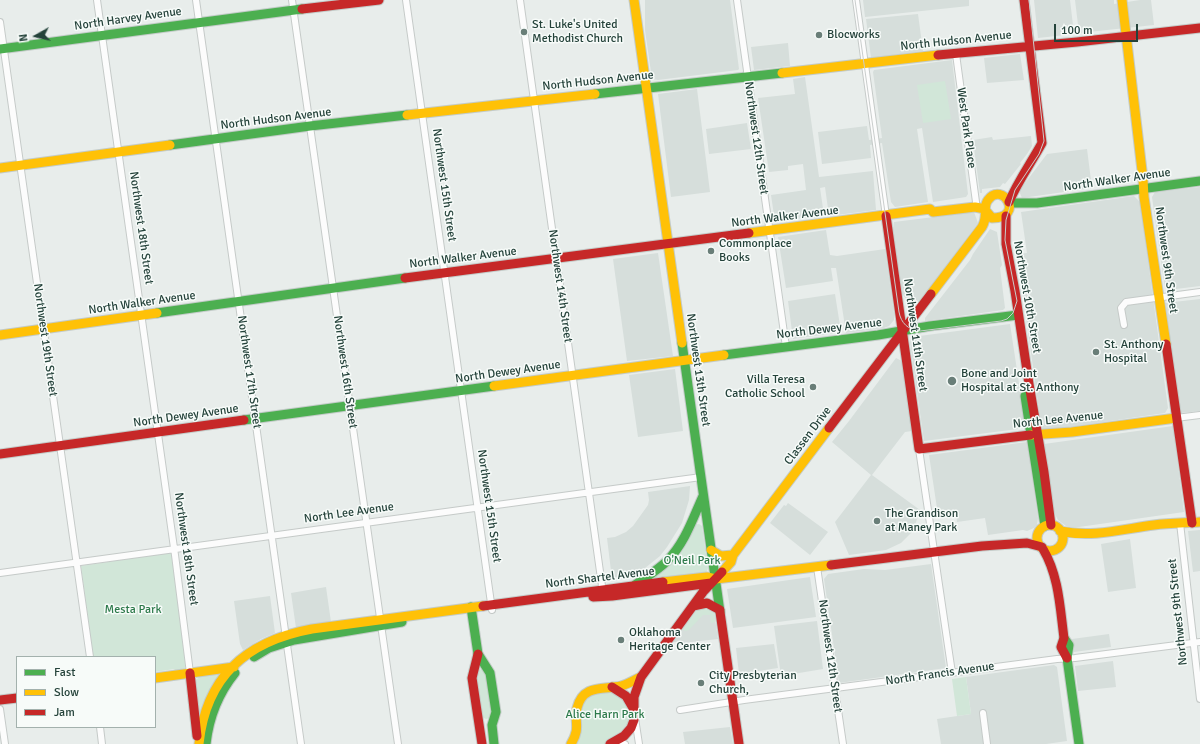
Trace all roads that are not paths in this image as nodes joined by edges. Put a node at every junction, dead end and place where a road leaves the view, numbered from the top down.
1 (97, 0) edge
2 (196, 0) edge
3 (292, 0) edge
4 (379, 0) edge
5 (406, 0) edge
6 (520, 0) edge
7 (634, 0) edge
8 (737, 0) edge
9 (856, 0) edge
10 (1024, 0) edge
11 (1122, 0) edge
12 (294, 10) junction
13 (0, 22) edge
14 (199, 22) junction
15 (1200, 28) edge
16 (102, 35) junction
17 (1126, 36) junction
18 (1029, 46) junction
19 (2, 48) edge
20 (956, 54) junction
21 (865, 64) junction
22 (748, 76) junction
23 (646, 88) junction
24 (534, 101) junction
25 (422, 114) junction
26 (310, 126) junction
27 (216, 139) junction
28 (118, 152) junction
29 (1037, 154) junction
30 (20, 165) junction
31 (0, 168) edge
32 (1200, 181) edge
33 (1144, 188) junction
34 (993, 196) junction
35 (976, 202) junction
36 (1009, 203) junction
37 (1037, 203) junction
38 (930, 210) junction
39 (986, 210) junction
40 (1006, 215) junction
41 (886, 216) junction
42 (995, 219) junction
43 (769, 231) junction
44 (668, 244) junction
45 (556, 258) junction
46 (443, 273) junction
47 (333, 288) junction
48 (1200, 292) edge
49 (1159, 298) junction
50 (239, 301) junction
51 (141, 315) junction
52 (1016, 315) junction
53 (1124, 325) dead end
54 (43, 328) junction
55 (902, 331) junction
56 (0, 335) edge
57 (786, 347) junction
58 (684, 361) junction
59 (573, 376) junction
60 (461, 391) junction
61 (350, 405) junction
62 (1200, 415) edge
63 (255, 418) junction
64 (1176, 418) junction
65 (158, 432) junction
66 (1035, 435) junction
67 (60, 446) junction
68 (919, 448) junction
69 (0, 454) edge
70 (701, 477) junction
71 (589, 492) junction
72 (703, 495) junction
73 (477, 507) junction
74 (367, 522) junction
75 (1196, 522) edge
76 (1180, 523) junction
77 (1045, 528) junction
78 (1060, 531) junction
79 (1086, 534) junction
80 (272, 536) junction
81 (982, 546) junction
82 (1059, 546) junction
83 (1043, 548) junction
84 (174, 549) junction
85 (711, 550) junction
86 (934, 552) junction
87 (733, 555) junction
88 (77, 563) junction
89 (817, 567) junction
90 (1054, 571) junction
91 (0, 574) edge
92 (742, 576) junction
93 (714, 581) junction
94 (632, 586) junction
95 (685, 586) junction
96 (603, 593) junction
97 (625, 594) junction
98 (695, 604) junction
99 (491, 607) junction
100 (472, 610) junction
101 (720, 610) junction
102 (381, 623) junction
103 (286, 638) junction
104 (1197, 643) edge
105 (478, 654) junction
106 (90, 656) edge
107 (1067, 658) junction
108 (241, 666) junction
109 (231, 668) junction
110 (190, 673) junction
111 (952, 673) junction
112 (640, 677) junction
113 (156, 678) edge
114 (612, 687) junction
115 (835, 688) junction
116 (16, 698) edge
117 (1200, 699) edge
118 (0, 700) edge
119 (733, 702) junction
120 (0, 709) edge
121 (680, 710) dead end
122 (634, 712) junction
123 (982, 713) dead end
124 (492, 722) junction
125 (479, 723) junction
126 (100, 728) edge
127 (611, 743) edge
128 (5, 744) edge
129 (102, 744) edge
130 (198, 744) edge
131 (206, 744) edge
132 (301, 744) edge
133 (398, 744) edge
134 (482, 744) edge
135 (494, 744) edge
136 (572, 744) edge
137 (625, 744) edge
138 (639, 744) edge
139 (739, 744) edge
140 (843, 744) edge
141 (987, 744) edge
142 (1078, 744) edge

1 - 16 street, Northwest 18th Street
2 - 14 street, Northwest 17th Street
3 - 12 street, Northwest 16th Street
4 - 12 street, North Harvey Avenue
5 - 25 street, Northwest 15th Street
6 - 24 street, Northwest 14th Street
7 - 23 street, Northwest 13th Street
8 - 22 street, Northwest 12th Street
9 - 21 street, Northwest 11th Street
10 - 18 street
11 - 17 street, Northwest 9th Street
12 - 14 street, North Harvey Avenue
12 - 26 street, Northwest 16th Street
13 - 19 street, Northwest 19th Street
14 - 16 street, North Harvey Avenue
14 - 27 street, Northwest 17th Street
15 - 17 street, North Hudson Avenue
16 - 19 street, North Harvey Avenue
16 - 28 street, Northwest 18th Street
17 - 18 street, North Hudson Avenue
17 - 33 street, Northwest 9th Street
18 - 20 street, North Hudson Avenue
18 - 29 street
19 - 30 street, Northwest 19th Street
20 - 21 street, North Hudson Avenue
20 - 35 street, West Park Place
21 - 22 street, North Hudson Avenue
21 - 41 street, Northwest 11th Street
22 - 23 street, North Hudson Avenue
22 - 43 street, Northwest 12th Street
23 - 24 street, North Hudson Avenue
23 - 44 street, Northwest 13th Street
24 - 25 street, North Hudson Avenue
24 - 45 street, Northwest 14th Street
25 - 26 street, North Hudson Avenue
25 - 46 street, Northwest 15th Street
26 - 27 street, North Hudson Avenue
26 - 47 street, Northwest 16th Street
27 - 28 street, North Hudson Avenue
27 - 50 street, Northwest 17th Street
28 - 30 street, North Hudson Avenue
28 - 51 street, Northwest 18th Street
29 - 34 street
29 - 36 street
30 - 31 street, North Hudson Avenue
30 - 54 street, Northwest 19th Street
32 - 33 street, North Walker Avenue
33 - 37 street, North Walker Avenue
33 - 49 street, Northwest 9th Street
34 - 35 street, North Walker Avenue
34 - 36 street
34 - 39 street
35 - 38 street, North Walker Avenue
36 - 37 street, North Walker Avenue
36 - 40 street
37 - 40 street, North Walker Avenue
38 - 39 street, North Walker Avenue
38 - 41 street, North Walker Avenue
39 - 42 street
39 - 55 street, Classen Drive
40 - 42 street
40 - 52 street, Northwest 10th Street
41 - 43 street, North Walker Avenue
41 - 55 street, Northwest 11th Street
42 - 52 street, Northwest 10th Street
42 - 55 street, Classen Drive
43 - 44 street, North Walker Avenue
43 - 57 street, Northwest 12th Street
44 - 45 street, North Walker Avenue
44 - 58 street, Northwest 13th Street
45 - 46 street, North Walker Avenue
45 - 59 street, Northwest 14th Street
46 - 47 street, North Walker Avenue
46 - 60 street, Northwest 15th Street
47 - 50 street, North Walker Avenue
47 - 61 street, Northwest 16th Street
48 - 49 street
49 - 53 street
49 - 64 street, Northwest 9th Street
50 - 51 street, North Walker Avenue
50 - 63 street, Northwest 17th Street
51 - 54 street, North Walker Avenue
51 - 65 street, Northwest 18th Street
52 - 55 street, North Dewey Avenue
52 - 66 street, Northwest 10th Street
54 - 56 street, North Walker Avenue
54 - 67 street, Northwest 19th Street
55 - 57 street, North Dewey Avenue
55 - 68 street, Northwest 11th Street
55 - 87 street, Classen Drive
57 - 58 street, North Dewey Avenue
58 - 59 street, North Dewey Avenue
58 - 70 street, Northwest 13th Street
59 - 60 street, North Dewey Avenue
59 - 71 street, Northwest 14th Street
60 - 61 street, North Dewey Avenue
60 - 73 street, Northwest 15th Street
61 - 63 street, North Dewey Avenue
61 - 74 street, Northwest 16th Street
62 - 64 street, North Lee Avenue
63 - 65 street, North Dewey Avenue
63 - 80 street, Northwest 17th Street
64 - 66 street, North Lee Avenue
64 - 75 street, Northwest 9th Street
65 - 67 street, North Dewey Avenue
65 - 84 street, Northwest 18th Street
66 - 68 street, North Lee Avenue
66 - 77 street, Northwest 10th Street
67 - 69 street, North Dewey Avenue
67 - 88 street, Northwest 19th Street
68 - 86 street, Northwest 11th Street
70 - 71 street, North Lee Avenue
70 - 72 street, Northwest 13th Street
71 - 73 street, North Lee Avenue
71 - 96 street, Northwest 14th Street
72 - 85 street, Northwest 13th Street
72 - 94 street
73 - 74 street, North Lee Avenue
73 - 99 street, Northwest 15th Street
74 - 80 street, North Lee Avenue
74 - 102 street, Northwest 16th Street
75 - 76 street
76 - 79 street
76 - 104 street, Northwest 9th Street
77 - 78 street
77 - 81 street, North Shartel Avenue
77 - 83 street
78 - 79 street
78 - 82 street
79 - 82 street
80 - 84 street, North Lee Avenue
80 - 103 street, Northwest 17th Street
81 - 83 street, North Shartel Avenue
81 - 86 street, North Shartel Avenue
82 - 83 street
82 - 90 street
83 - 90 street
84 - 88 street, North Lee Avenue
84 - 110 street, Northwest 18th Street
85 - 87 street
85 - 93 street, Northwest 13th Street
86 - 89 street, North Shartel Avenue
86 - 111 street, Northwest 11th Street
87 - 92 street
87 - 93 street, Classen Drive
88 - 91 street, North Lee Avenue
88 - 106 street, Northwest 19th Street
89 - 92 street, North Shartel Avenue
89 - 115 street, Northwest 12th Street
90 - 107 street
92 - 93 street, North Shartel Avenue
93 - 94 street, North Shartel Avenue
93 - 95 street, North Shartel Avenue
93 - 98 street, Classen Drive
93 - 101 street, Northwest 13th Street
94 - 96 street, North Shartel Avenue
94 - 97 street
95 - 97 street, North Shartel Avenue
95 - 98 street
96 - 97 street, North Shartel Avenue
96 - 99 street, North Shartel Avenue
98 - 101 street
98 - 112 street, Classen Drive
99 - 100 street, North Shartel Avenue
100 - 102 street, North Shartel Avenue
100 - 105 street
101 - 119 street, Northwest 13th Street
102 - 103 street, North Shartel Avenue
102 - 133 street, Northwest 16th Street
103 - 108 street, North Shartel Avenue
103 - 109 street, North Shartel Avenue
103 - 132 street, Northwest 17th Street
104 - 107 street, North Francis Avenue
104 - 117 street, Northwest 9th Street
105 - 124 street
105 - 125 street
107 - 111 street, North Francis Avenue
107 - 142 street
108 - 109 street, North Shartel Avenue
108 - 131 street
109 - 110 street, North Shartel Avenue
109 - 130 street
110 - 113 street, North Shartel Avenue
110 - 130 street
111 - 115 street, North Francis Avenue
112 - 114 street
112 - 122 street, Classen Drive
114 - 122 street
114 - 136 street
115 - 119 street, North Francis Avenue
115 - 140 street, Northwest 12th Street
116 - 118 street
119 - 121 street, North Francis Avenue
119 - 139 street, Northwest 13th Street
120 - 128 street
122 - 127 street, Classen Drive
122 - 138 street
123 - 141 street
124 - 125 street
124 - 135 street
125 - 134 street
126 - 129 street
127 - 137 street

